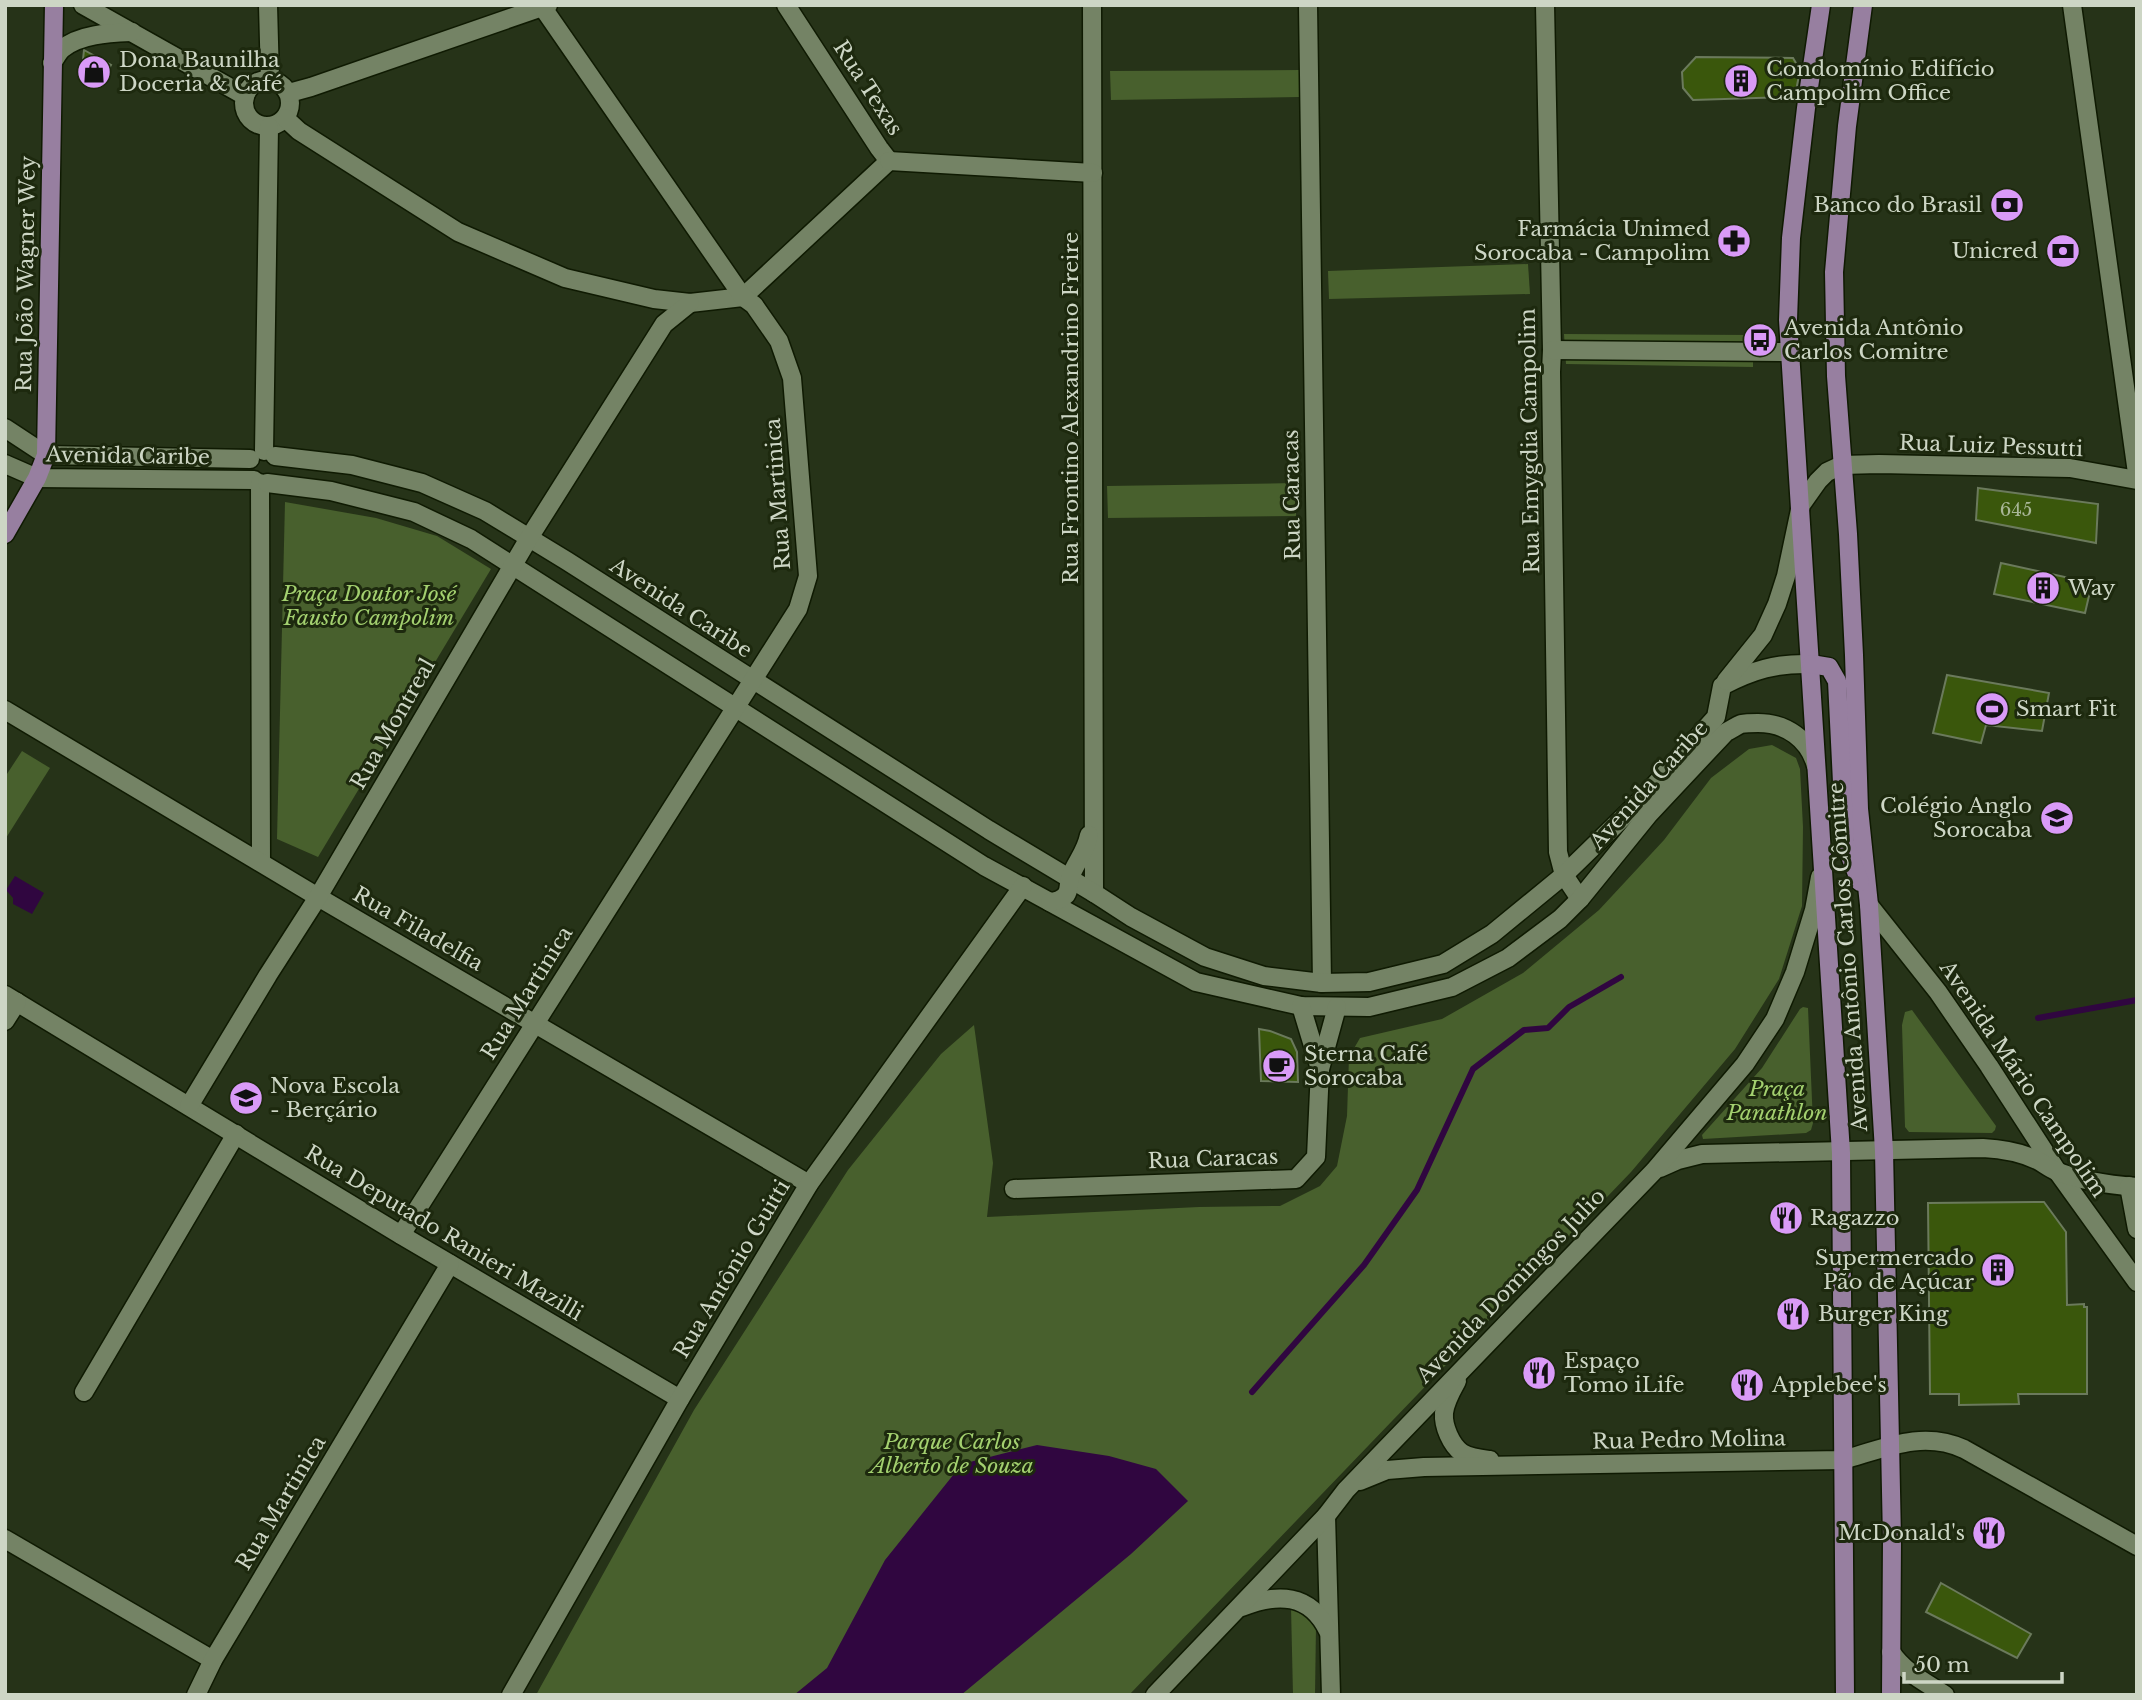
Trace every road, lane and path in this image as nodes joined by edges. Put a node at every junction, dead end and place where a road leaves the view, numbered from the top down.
1 (54, 5) edge
2 (83, 5) edge
3 (268, 5) edge
4 (786, 5) edge
5 (1092, 5) edge
6 (1308, 5) edge
7 (1545, 5) edge
8 (1821, 5) edge
9 (1863, 5) edge
10 (2072, 5) edge
11 (544, 6) edge
12 (132, 32) junction
13 (52, 63) junction
14 (270, 79) junction
15 (289, 93) junction
16 (245, 96) junction
17 (277, 122) junction
18 (889, 161) junction
19 (1093, 173) junction
20 (743, 297) junction
21 (690, 303) junction
22 (1552, 349) junction
23 (1790, 352) junction
24 (5, 428) edge
25 (46, 455) junction
26 (263, 455) junction
27 (5, 464) edge
28 (1842, 465) junction
29 (2137, 473) edge
30 (37, 478) junction
31 (2137, 480) edge
32 (260, 482) junction
33 (1801, 505) junction
34 (5, 534) edge
35 (529, 538) junction
36 (512, 566) junction
37 (1811, 664) junction
38 (752, 681) junction
39 (1722, 686) junction
40 (736, 708) junction
41 (5, 710) edge
42 (1818, 776) junction
43 (1094, 811) junction
44 (1038, 859) junction
45 (261, 862) junction
46 (1823, 863) junction
47 (1564, 875) junction
48 (1070, 879) junction
49 (1021, 885) junction
50 (1094, 893) junction
51 (318, 897) junction
52 (1580, 899) junction
53 (1050, 902) junction
54 (1869, 905) junction
55 (1322, 983) junction
56 (11, 999) edge
57 (1301, 1006) junction
58 (1337, 1007) junction
59 (5, 1021) edge
60 (535, 1023) junction
61 (1320, 1069) junction
62 (189, 1106) junction
63 (236, 1134) junction
64 (1884, 1151) junction
65 (1841, 1153) junction
66 (1654, 1171) junction
67 (2057, 1171) junction
68 (809, 1184) junction
69 (2133, 1187) edge
70 (1014, 1189) dead end
71 (2137, 1229) edge
72 (401, 1235) junction
73 (450, 1264) junction
74 (2137, 1282) edge
75 (1467, 1363) junction
76 (85, 1392) dead end
77 (680, 1399) junction
78 (1891, 1446) junction
79 (1843, 1460) junction
80 (1536, 1466) junction
81 (1346, 1490) junction
82 (1326, 1516) junction
83 (5, 1539) edge
84 (2137, 1546) edge
85 (1239, 1609) junction
86 (1328, 1631) junction
87 (1891, 1652) junction
88 (213, 1660) junction
89 (1926, 1689) edge
90 (196, 1695) edge
91 (511, 1695) edge
92 (1155, 1695) edge
93 (1331, 1695) edge
94 (1845, 1695) edge
95 (1891, 1695) edge
96 (1945, 1695) edge

1 - 13 main road, Rua João Wagner Wey
2 - 12 street
3 - 14 street
4 - 18 street, Rua Texas
5 - 19 street, Rua Frontino Alexandrino Freire
6 - 55 street, Rua Caracas
7 - 22 street, Rua Emygdia Campolim
8 - 23 main road, Avenida Antônio Carlos Cômitre
9 - 28 main road, Avenida Antônio Carlos Cômitre
10 - 29 street
11 - 15 street
11 - 20 street, Rua Martinica
12 - 13 street
12 - 16 street
13 - 25 main road, Rua João Wagner Wey
14 - 15 street
14 - 16 street
15 - 17 street
16 - 17 street
17 - 21 street
17 - 26 street
18 - 19 street
18 - 20 street
19 - 43 street, Rua Frontino Alexandrino Freire
20 - 21 street
20 - 38 street, Rua Martinica
21 - 35 street, Rua Montreal
22 - 23 street
22 - 47 street, Rua Emygdia Campolim
23 - 33 main road, Avenida Antônio Carlos Cômitre
24 - 25 street, Avenida Caribe
25 - 26 street, Avenida Caribe
25 - 30 main road, Rua João Wagner Wey
26 - 32 street
26 - 32 street
26 - 35 street, Avenida Caribe
27 - 30 street, Avenida Caribe
28 - 31 street, Rua Luiz Pessutti
28 - 33 street
28 - 54 main road, Avenida Antônio Carlos Cômitre
30 - 32 street, Avenida Caribe
30 - 34 main road, Rua João Wagner Wey
32 - 36 street, Avenida Caribe
32 - 45 street
33 - 37 main road, Avenida Antônio Carlos Cômitre
33 - 39 street, Avenida Caribe
35 - 36 street, Rua Montreal
35 - 38 street, Avenida Caribe
36 - 40 street, Avenida Caribe
36 - 51 street, Rua Montreal
37 - 39 street
37 - 42 main road, Avenida Antônio Carlos Cômitre
37 - 54 main road
38 - 40 street, Rua Martinica
38 - 44 street, Avenida Caribe
39 - 47 street, Avenida Caribe
40 - 49 street, Avenida Caribe
40 - 60 street, Rua Martinica
41 - 45 street, Rua Filadelfia
42 - 46 main road, Avenida Antônio Carlos Cômitre
42 - 52 street, Avenida Caribe
43 - 48 street, Rua Frontino Alexandrino Freire
43 - 50 street, Rua Frontino Alexandrino Freire
44 - 48 street, Avenida Caribe
44 - 49 street
45 - 51 street, Rua Filadelfia
46 - 65 main road, Avenida Antônio Carlos Cômitre
46 - 66 street, Avenida Domingos Julio
47 - 52 street
47 - 55 street, Avenida Caribe
48 - 50 street, Avenida Caribe
48 - 53 street
49 - 53 street, Avenida Caribe
49 - 68 street, Rua Antônio Guitti
50 - 55 street, Avenida Caribe
51 - 60 street, Rua Filadelfia
51 - 62 street, Rua Montreal
52 - 58 street, Avenida Caribe
53 - 57 street, Avenida Caribe
54 - 64 main road, Avenida Antônio Carlos Cômitre
54 - 67 street, Avenida Mário Campolim
56 - 59 street
56 - 62 street, Rua Deputado Ranieri Mazilli
57 - 58 street, Avenida Caribe
57 - 61 street, Rua Caracas
58 - 61 street, Rua Caracas
60 - 68 street, Rua Filadelfia
60 - 72 street, Rua Martinica
61 - 70 street, Rua Caracas
62 - 63 street, Rua Deputado Ranieri Mazilli
63 - 72 street, Rua Deputado Ranieri Mazilli
63 - 76 street
64 - 65 street
64 - 67 street
64 - 78 main road, Avenida Antônio Carlos Cômitre
65 - 66 street
65 - 79 main road, Avenida Antônio Carlos Cômitre
66 - 75 street, Avenida Domingos Julio
67 - 69 street
67 - 74 street, Avenida Mário Campolim
68 - 77 street, Rua Antônio Guitti
69 - 71 street
72 - 73 street, Rua Deputado Ranieri Mazilli
73 - 77 street, Rua Deputado Ranieri Mazilli
73 - 88 street, Rua Martinica
75 - 80 street, Rua Pedro Molina
75 - 81 street, Avenida Domingos Julio
77 - 91 street, Rua Antônio Guitti
78 - 79 street
78 - 84 street
78 - 87 main road, Avenida Antônio Carlos Cômitre
79 - 80 street, Rua Pedro Molina
79 - 94 main road, Avenida Antônio Carlos Cômitre
80 - 81 street, Rua Pedro Molina
81 - 82 street, Avenida Domingos Julio
82 - 85 street, Avenida Domingos Julio
82 - 86 street
83 - 88 street
85 - 86 street
85 - 92 street, Avenida Domingos Julio
86 - 93 street
87 - 89 street
87 - 95 main road, Avenida Antônio Carlos Cômitre
88 - 90 street, Rua Martinica
89 - 96 street

